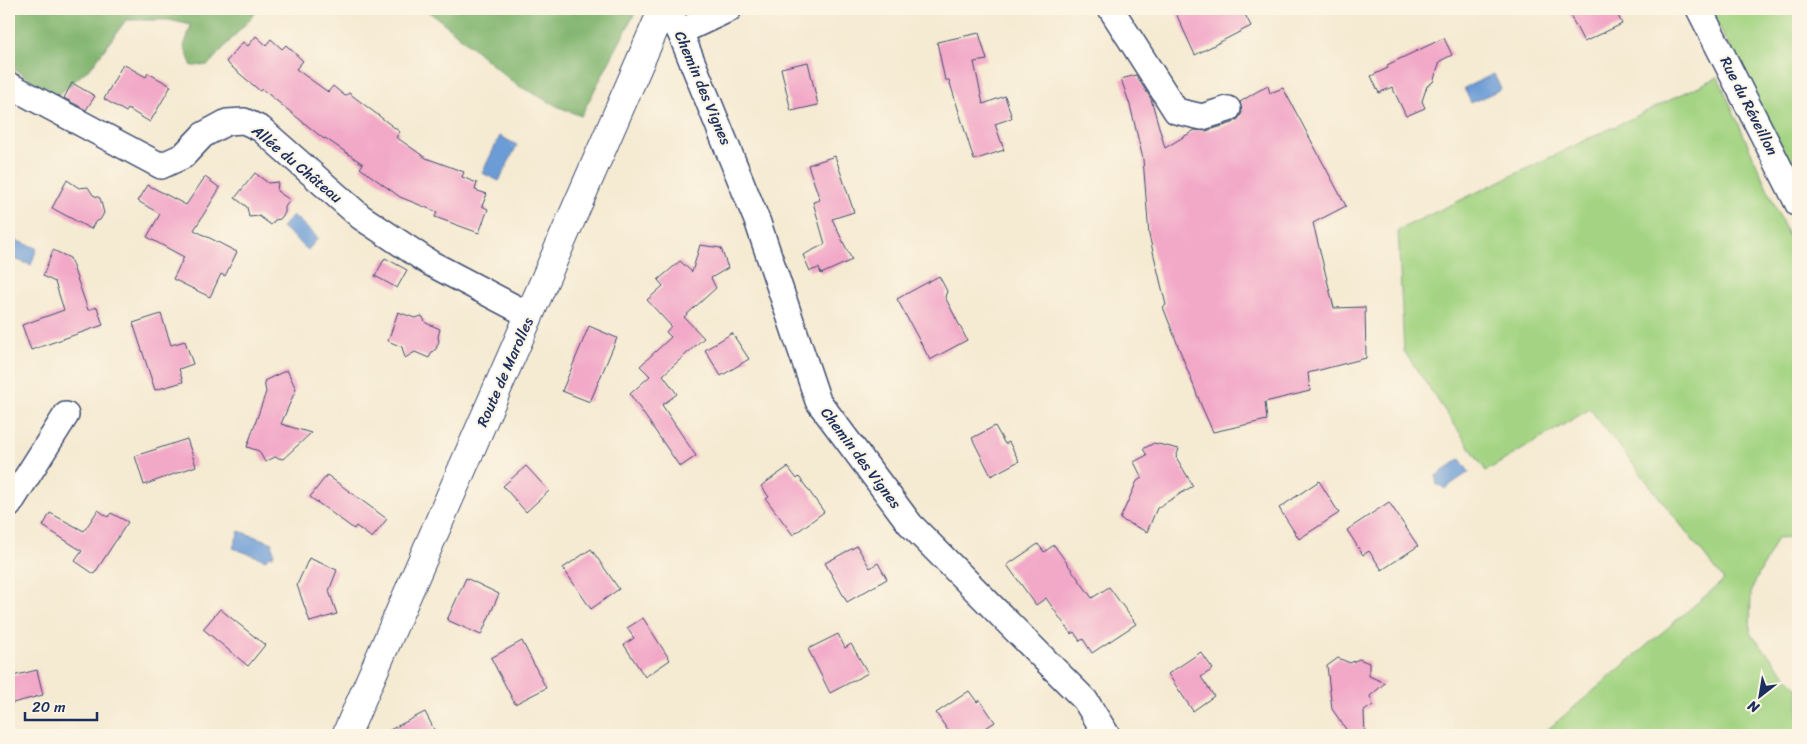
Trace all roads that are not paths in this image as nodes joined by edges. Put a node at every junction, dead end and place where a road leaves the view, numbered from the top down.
1 (663, 9) edge
2 (668, 9) edge
3 (729, 9) edge
4 (1111, 9) edge
5 (1699, 9) edge
6 (680, 32) junction
7 (9, 86) edge
8 (1228, 109) dead end
9 (1798, 204) edge
10 (529, 315) junction
11 (66, 414) dead end
12 (9, 505) edge
13 (346, 735) edge
14 (1107, 735) edge

1 - 10 street, Route de Marolles
2 - 6 street, Chemin des Vignes
3 - 6 street
4 - 8 street
5 - 9 street, Rue du Réveillon
6 - 14 street, Chemin des Vignes
7 - 10 street, Allée du Château
10 - 13 street, Route de Marolles
11 - 12 street

